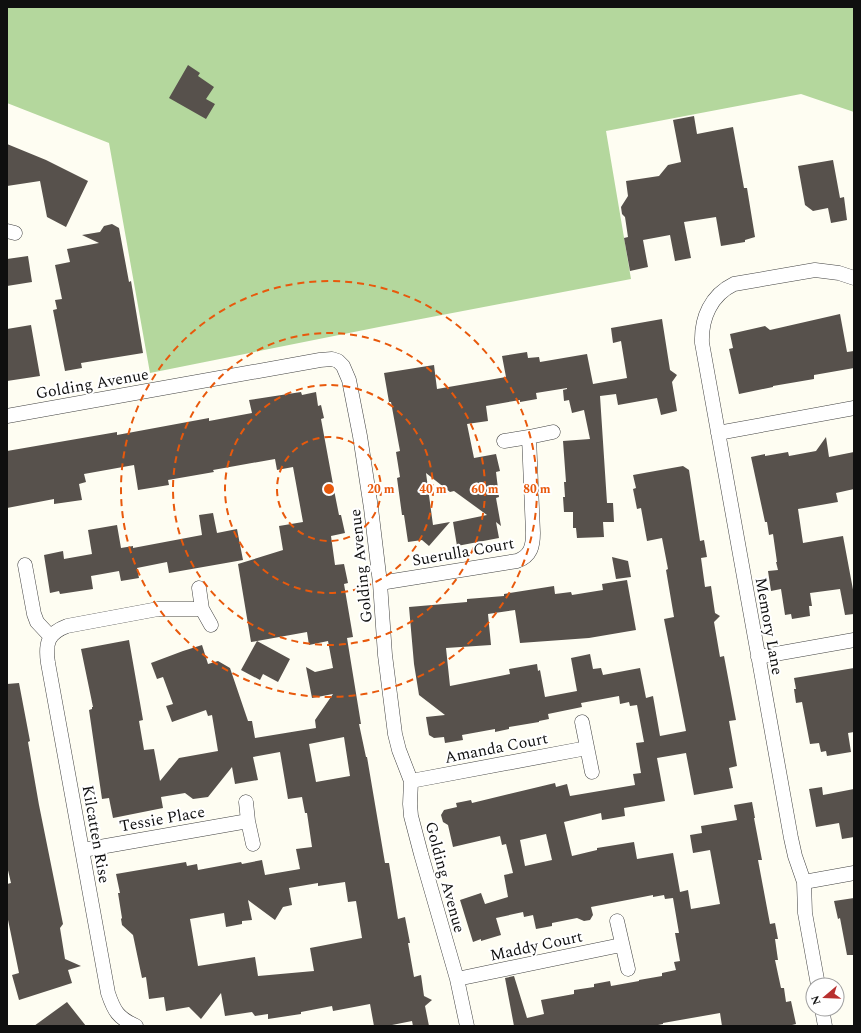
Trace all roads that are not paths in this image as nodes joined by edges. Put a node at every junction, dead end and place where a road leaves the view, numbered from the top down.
1 (854, 278) edge
2 (854, 408) edge
3 (7, 416) edge
4 (553, 432) dead end
5 (718, 433) junction
6 (529, 437) junction
7 (504, 441) dead end
8 (26, 565) dead end
9 (380, 583) junction
10 (199, 588) dead end
11 (202, 609) junction
12 (211, 625) dead end
13 (51, 637) junction
14 (854, 640) edge
15 (758, 657) junction
16 (582, 722) dead end
17 (587, 748) junction
18 (592, 772) dead end
19 (411, 781) junction
20 (246, 802) dead end
21 (248, 821) junction
22 (253, 844) dead end
23 (83, 850) junction
24 (854, 873) edge
25 (804, 882) junction
26 (617, 921) dead end
27 (622, 945) junction
28 (628, 969) dead end
29 (817, 977) edge
30 (457, 979) junction
31 (136, 1026) edge
32 (467, 1026) edge

1 - 5 street, Memory Lane
2 - 5 street
3 - 9 street, Golding Avenue
4 - 6 street
5 - 15 street, Memory Lane
6 - 7 street
6 - 9 street, Suerulla Court
8 - 13 street
9 - 19 street, Golding Avenue
10 - 11 street
11 - 12 street
11 - 13 street
13 - 23 street, Kilcatten Rise
14 - 15 street
15 - 25 street, Memory Lane
16 - 17 street
17 - 18 street
17 - 19 street, Amanda Court
19 - 30 street, Golding Avenue
20 - 21 street
21 - 22 street
21 - 23 street, Tessie Place
23 - 31 street, Kilcatten Rise
24 - 25 street
25 - 29 street, Memory Lane
26 - 27 street
27 - 28 street
27 - 30 street, Maddy Court
30 - 32 street, Golding Avenue

